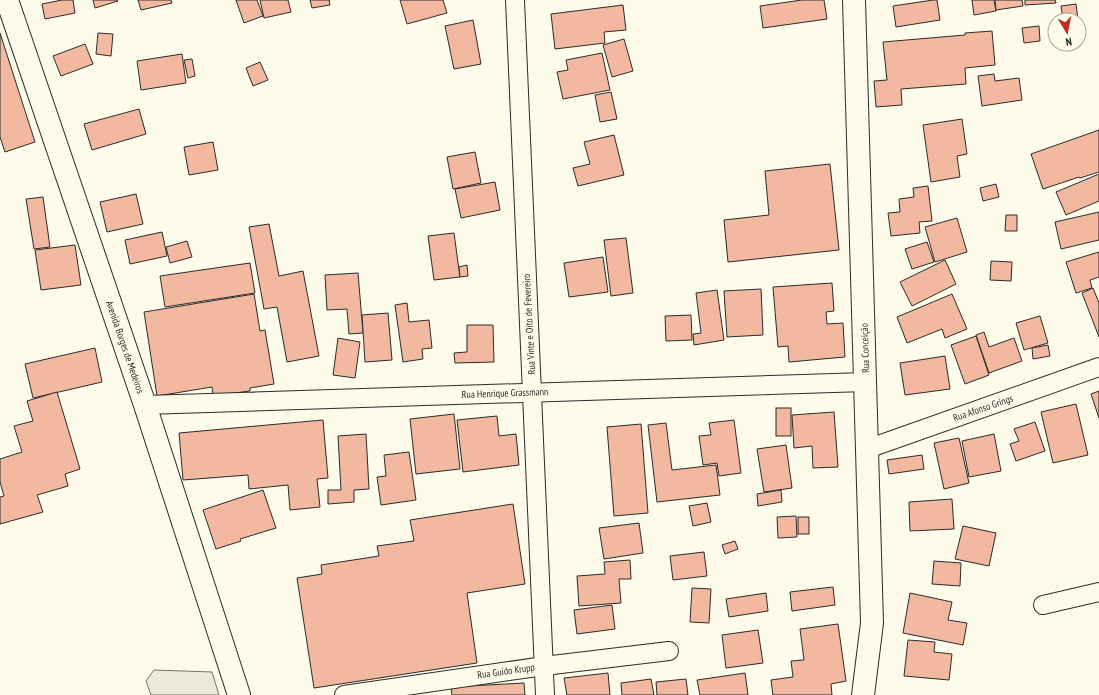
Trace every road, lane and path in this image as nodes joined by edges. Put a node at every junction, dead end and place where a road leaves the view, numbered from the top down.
1 (7, 0) edge
2 (514, 0) edge
3 (854, 0) edge
4 (1099, 367) edge
5 (866, 382) junction
6 (532, 392) junction
7 (145, 405) junction
8 (867, 449) junction
9 (1099, 592) edge
10 (1043, 605) dead end
11 (669, 651) dead end
12 (544, 666) junction
13 (239, 695) edge
14 (344, 695) edge
15 (545, 695) edge
16 (863, 695) edge

1 - 7 main road, Avenida Borges de Medeiros
2 - 6 street, Rua Vinte e Oito de Fevereiro
3 - 5 main road, Rua Conceição
4 - 8 street, Rua Afonso Grings
5 - 6 street, Rua Henrique Grassmann
5 - 8 main road, Rua Conceição
6 - 7 street, Rua Henrique Grassmann
6 - 12 street, Rua Vinte e Oito de Fevereiro
7 - 13 main road, Avenida Borges de Medeiros
8 - 16 main road, Rua Conceição
9 - 10 street
11 - 12 street, Rua Guido Krupp
12 - 14 street, Rua Guido Krupp
12 - 15 street, Rua Vinte e Oito de Fevereiro

